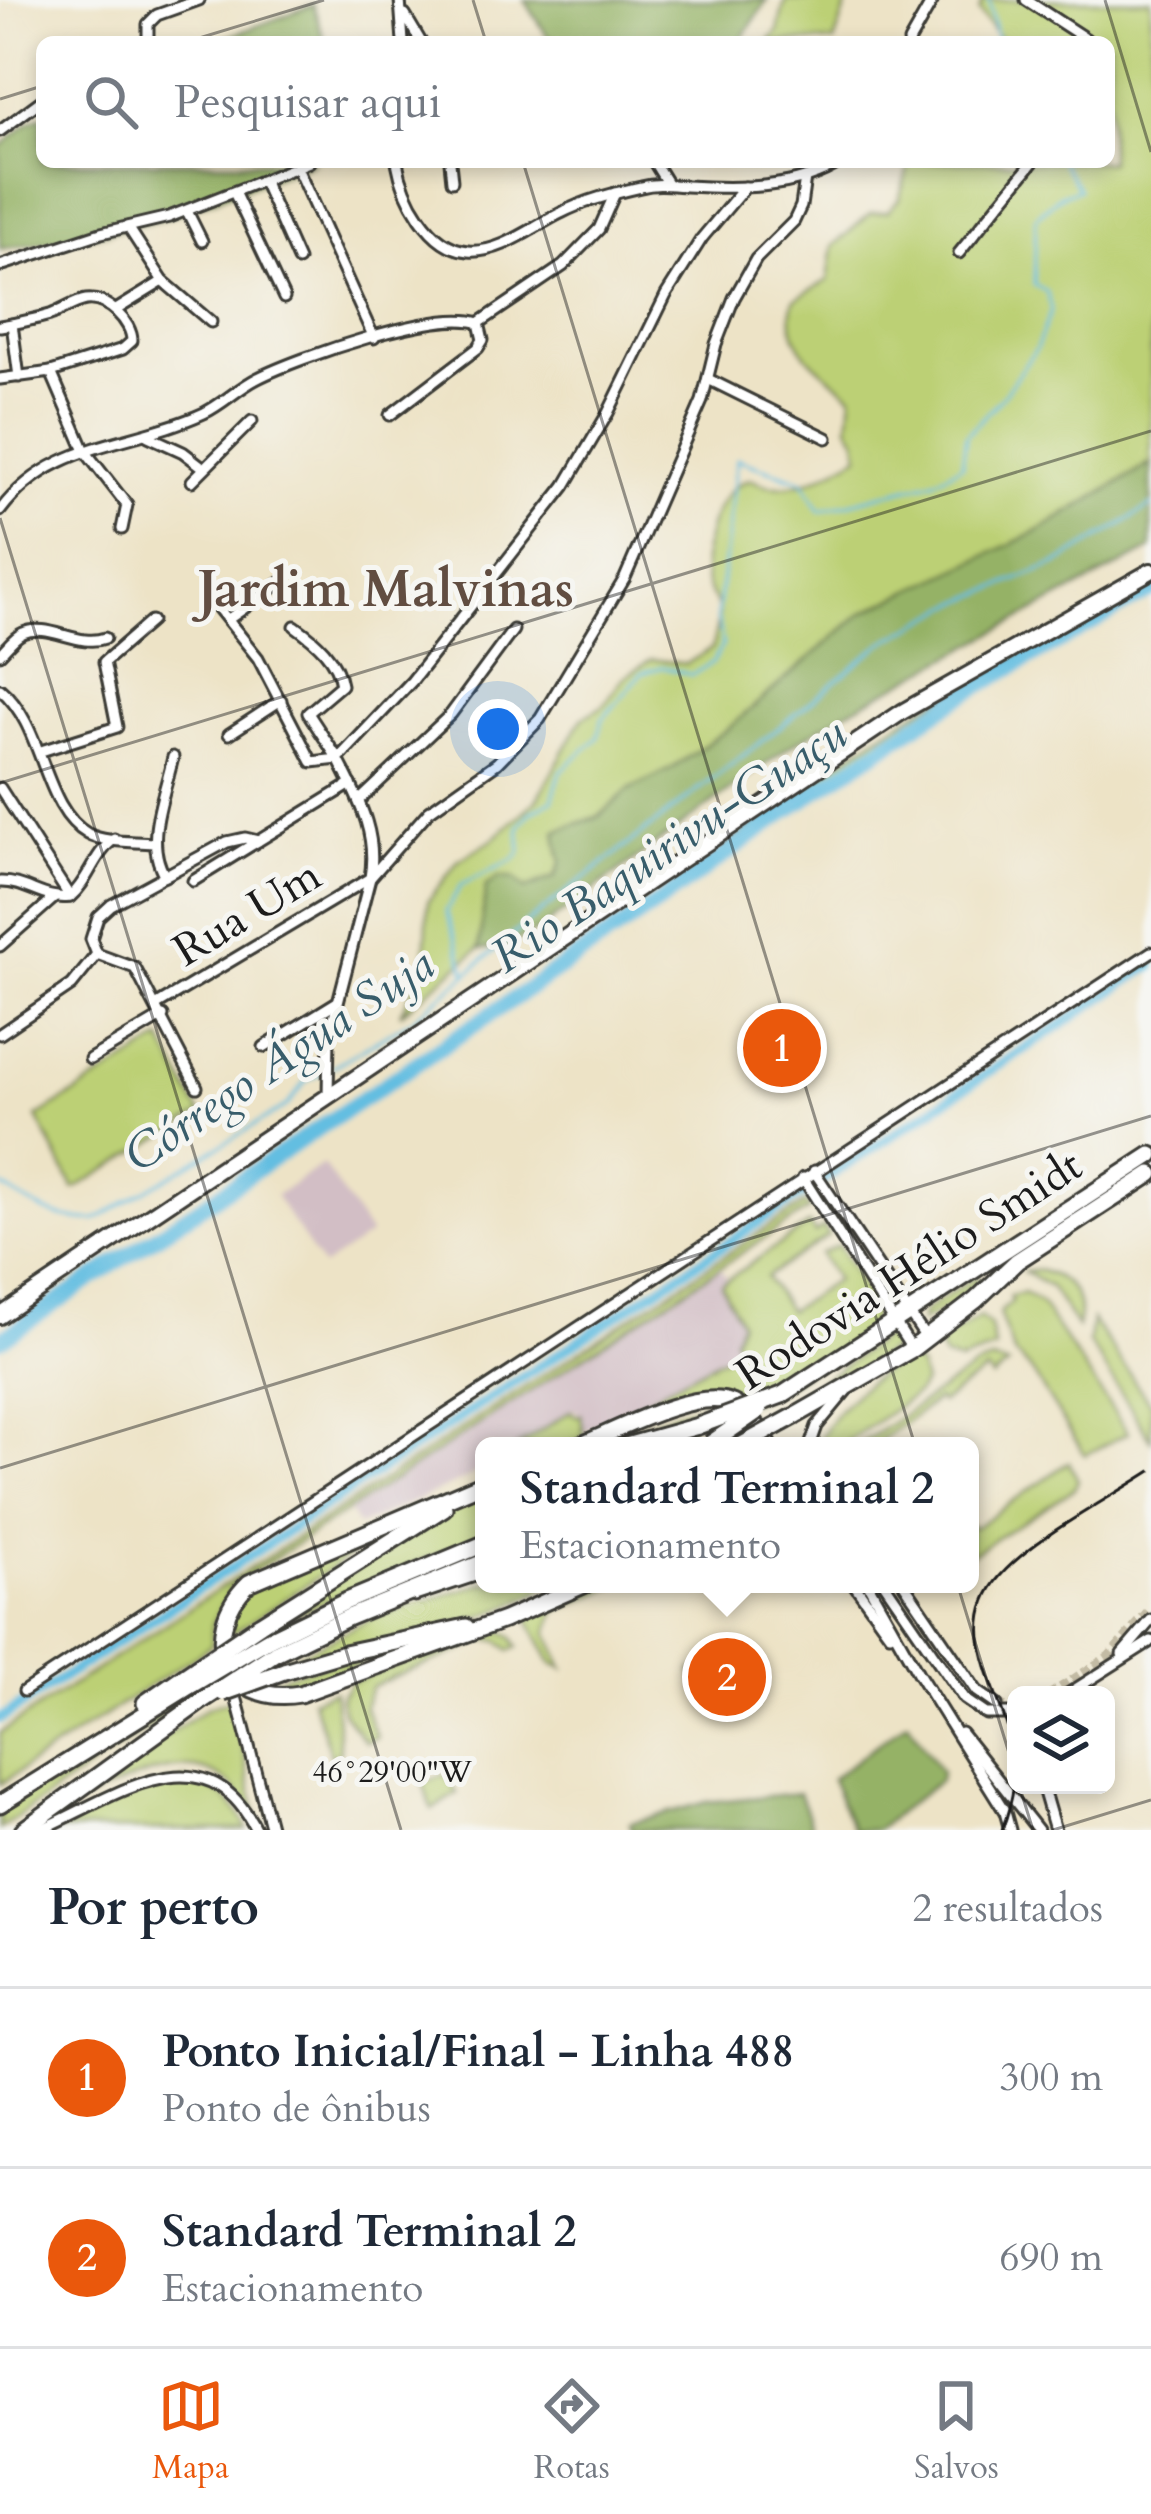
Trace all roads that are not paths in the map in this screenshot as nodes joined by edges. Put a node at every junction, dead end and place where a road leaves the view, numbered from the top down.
1 (199, 0) edge
2 (933, 0) edge
3 (1025, 0) edge
4 (401, 5) edge
5 (168, 6) edge
6 (148, 36) edge
7 (403, 36) edge
8 (418, 36) edge
9 (915, 36) edge
10 (1081, 36) edge
11 (36, 103) edge
12 (0, 130) edge
13 (297, 168) joint
14 (400, 168) edge
15 (451, 168) edge
16 (658, 168) edge
17 (827, 168) edge
18 (1028, 168) edge
19 (805, 178) junction
20 (263, 181) junction
21 (452, 181) dead end
22 (668, 183) junction
23 (746, 187) junction
24 (234, 192) junction
25 (615, 193) junction
26 (187, 211) junction
27 (128, 227) junction
28 (202, 242) dead end
29 (959, 253) dead end
30 (298, 260) dead end
31 (0, 266) edge
32 (163, 280) junction
33 (284, 298) dead end
34 (116, 310) junction
35 (211, 322) dead end
36 (479, 323) junction
37 (6, 325) edge
38 (374, 338) junction
39 (51, 372) junction
40 (19, 377) junction
41 (0, 379) edge
42 (708, 379) junction
43 (390, 415) dead end
44 (252, 421) dead end
45 (148, 436) junction
46 (826, 438) dead end
47 (85, 451) junction
48 (204, 468) junction
49 (192, 481) dead end
50 (0, 511) edge
51 (122, 529) dead end
52 (1151, 571) edge
53 (280, 583) dead end
54 (207, 595) dead end
55 (230, 619) junction
56 (151, 621) dead end
57 (295, 626) dead end
58 (513, 630) dead end
59 (105, 638) dead end
60 (0, 653) edge
61 (0, 689) edge
62 (281, 700) junction
63 (229, 734) dead end
64 (41, 752) junction
65 (173, 758) dead end
66 (338, 759) junction
67 (351, 784) junction
68 (0, 788) edge
69 (359, 801) junction
70 (114, 839) junction
71 (258, 842) junction
72 (153, 844) junction
73 (164, 876) junction
74 (370, 878) junction
75 (193, 881) dead end
76 (0, 882) edge
77 (70, 897) junction
78 (54, 898) junction
79 (0, 946) edge
80 (1151, 952) edge
81 (97, 954) junction
82 (338, 1002) junction
83 (160, 1010) junction
84 (0, 1034) edge
85 (264, 1047) dead end
86 (90, 1059) dead end
87 (197, 1087) dead end
88 (328, 1097) junction
89 (1151, 1155) edge
90 (817, 1174) junction
91 (1151, 1174) edge
92 (806, 1182) junction
93 (0, 1316) edge
94 (903, 1318) junction
95 (919, 1343) junction
96 (849, 1386) junction
97 (782, 1395) junction
98 (601, 1437) edge
99 (658, 1437) edge
100 (720, 1437) edge
101 (756, 1437) edge
102 (762, 1437) edge
103 (813, 1437) edge
104 (475, 1487) edge
105 (475, 1489) edge
106 (475, 1548) edge
107 (475, 1566) edge
108 (475, 1577) edge
109 (566, 1593) edge
110 (860, 1593) edge
111 (873, 1593) edge
112 (891, 1593) edge
113 (910, 1593) edge
114 (381, 1604) junction
115 (505, 1620) junction
116 (1151, 1620) edge
117 (267, 1639) junction
118 (1151, 1640) edge
119 (1114, 1662) junction
120 (228, 1666) junction
121 (917, 1672) junction
122 (1079, 1686) edge
123 (24, 1691) dead end
124 (203, 1700) junction
125 (997, 1705) tunnel mouth
126 (1007, 1714) tunnel mouth
127 (945, 1716) junction
128 (1045, 1794) edge
129 (0, 1804) edge
130 (22, 1830) edge
131 (40, 1830) edge
132 (256, 1830) edge
133 (272, 1830) edge
134 (1010, 1830) edge
135 (1038, 1830) edge
136 (1055, 1830) edge

1 - 5 street
2 - 9 street
3 - 10 street
4 - 7 street
4 - 8 street
5 - 6 street
11 - 12 street
13 - 20 street
13 - 38 street
14 - 25 street
15 - 21 street
16 - 22 street
17 - 19 street
18 - 29 street
19 - 23 street
19 - 42 street
20 - 24 street
20 - 30 street
22 - 23 street
22 - 25 street
23 - 66 street
24 - 26 street
24 - 33 street
25 - 36 street
26 - 27 street
26 - 28 street
27 - 31 street
27 - 32 street
32 - 34 street
32 - 35 street
34 - 37 street
34 - 39 street
36 - 38 street
36 - 43 street
37 - 40 street
38 - 45 street
39 - 40 street
39 - 47 street
40 - 41 street
42 - 46 street
42 - 74 street
44 - 48 street
45 - 47 street
45 - 48 street
47 - 50 street
47 - 51 street
48 - 49 street
52 - 88 main road
53 - 55 street
54 - 55 street
55 - 62 street
56 - 64 street
57 - 66 street
58 - 69 street
59 - 60 street
61 - 64 street
62 - 63 street
62 - 66 street
64 - 70 street
65 - 72 street
66 - 67 street
67 - 69 street
67 - 71 street
68 - 77 street
69 - 74 street
70 - 72 street
70 - 77 street
71 - 73 street
71 - 75 street
72 - 73 street
73 - 81 street
74 - 82 street
74 - 83 street, Rua Um
76 - 78 street
77 - 78 street
78 - 79 street
80 - 90 street
81 - 83 street
81 - 84 street
82 - 85 street
82 - 88 street
83 - 86 street, Rua Um
83 - 87 street
88 - 93 main road
89 - 94 main road, Rodovia Hélio Smidt
90 - 92 street
90 - 94 street
91 - 95 main road, Rodovia Hélio Smidt
92 - 94 street
92 - 123 street
94 - 95 street
94 - 95 street
94 - 97 main road, Rodovia Hélio Smidt
95 - 96 main road, Rodovia Hélio Smidt
96 - 101 main road, Rodovia Hélio Smidt, bridge
96 - 103 street
97 - 99 main road, bridge
97 - 100 main road, Rodovia Hélio Smidt, bridge
98 - 102 main road
104 - 120 main road
105 - 117 main road
106 - 117 main road
107 - 114 main road
108 - 114 street
109 - 115 main road
110 - 121 street
111 - 121 street
112 - 126 street
113 - 125 street
114 - 117 main road
115 - 120 main road
115 - 124 main road, bridge
116 - 119 street
117 - 124 main road, bridge
117 - 129 main road, bridge
118 - 119 street
119 - 122 street
120 - 133 street
121 - 127 street
124 - 130 main road
127 - 134 street
127 - 135 street
128 - 136 street
131 - 132 street

